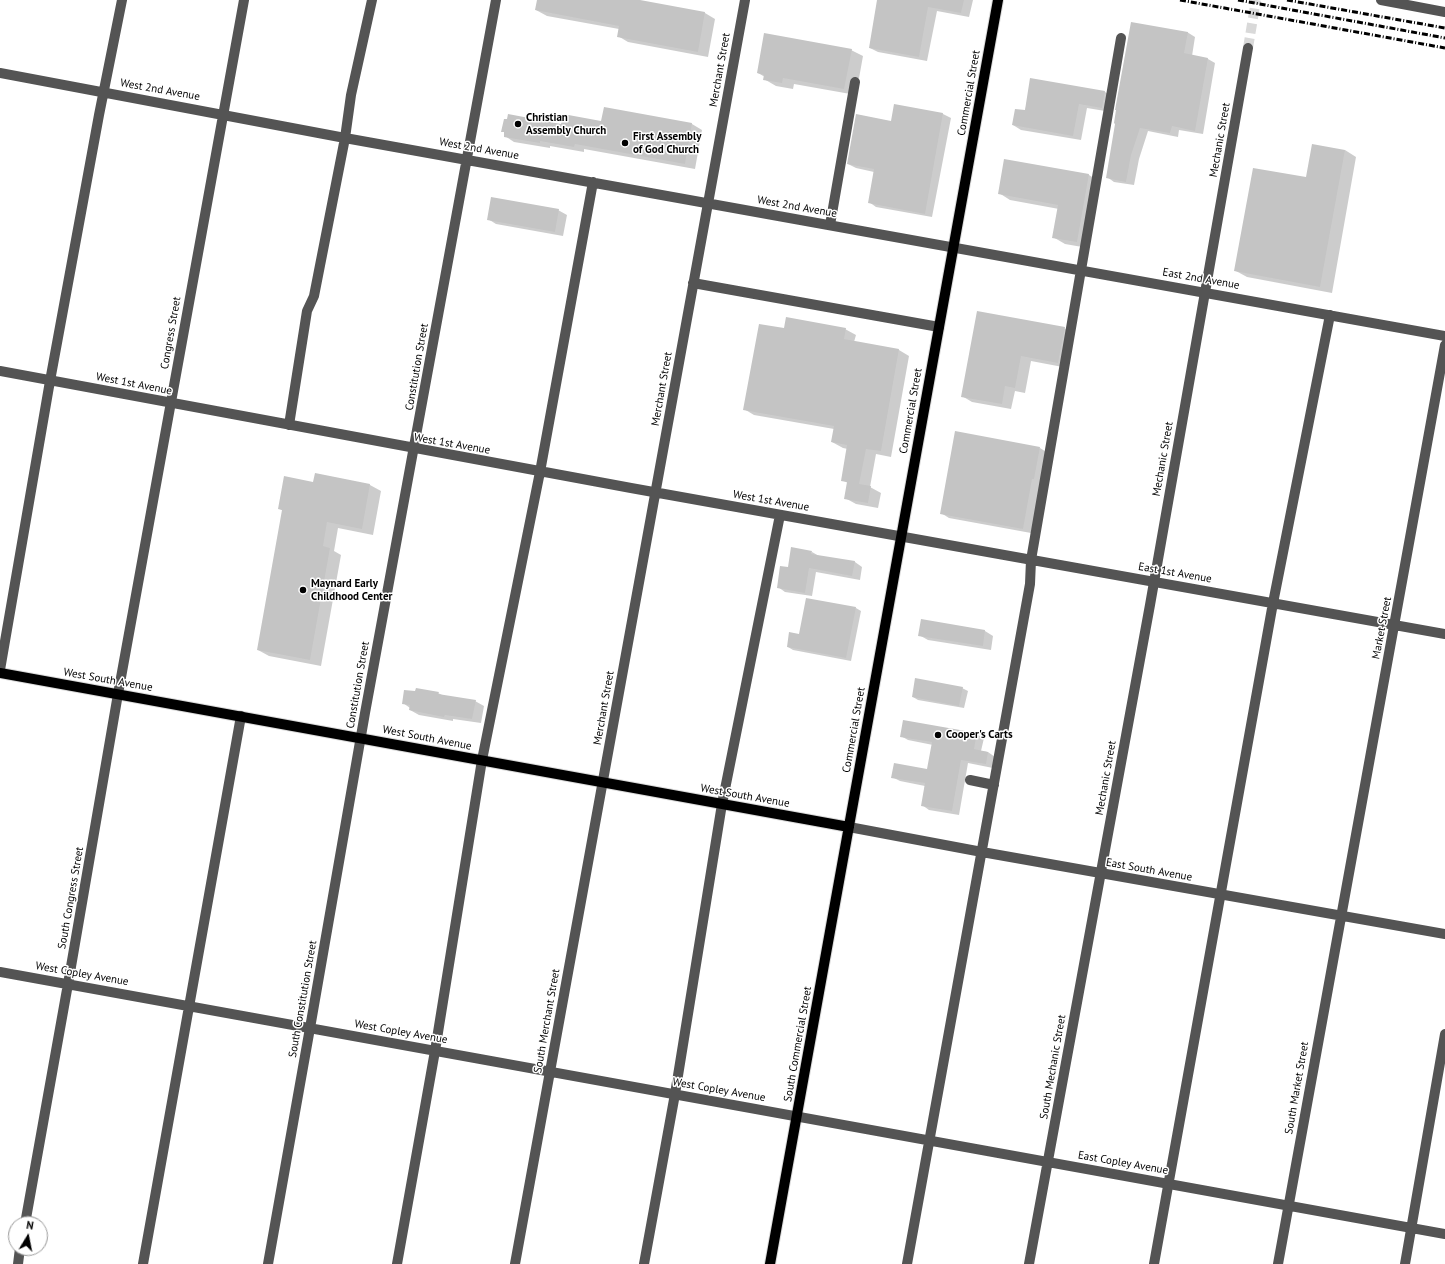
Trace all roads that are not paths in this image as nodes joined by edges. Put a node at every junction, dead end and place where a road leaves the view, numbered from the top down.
1 (122, 0) edge
2 (244, 0) edge
3 (372, 0) edge
4 (496, 0) edge
5 (745, 0) edge
6 (998, 0) edge
7 (1384, 0) edge
8 (1433, 0) edge
9 (1441, 11) edge
10 (1121, 38) dead end
11 (1248, 48) tunnel mouth
12 (0, 73) edge
13 (854, 82) dead end
14 (103, 92) junction
15 (223, 114) junction
16 (345, 138) junction
17 (467, 160) junction
18 (593, 182) junction
19 (708, 203) junction
20 (830, 225) junction
21 (953, 248) junction
22 (1082, 270) junction
23 (693, 283) junction
24 (1205, 292) junction
25 (1330, 315) junction
26 (939, 327) junction
27 (1445, 336) edge
28 (1445, 345) edge
29 (0, 372) edge
30 (50, 381) junction
31 (170, 403) junction
32 (289, 425) junction
33 (414, 449) junction
34 (540, 472) junction
35 (655, 493) junction
36 (780, 515) junction
37 (901, 536) junction
38 (1031, 560) junction
39 (1154, 581) junction
40 (1273, 603) junction
41 (1394, 625) junction
42 (1445, 634) edge
43 (0, 672) edge
44 (118, 694) junction
45 (242, 716) junction
46 (360, 737) junction
47 (482, 760) junction
48 (970, 780) dead end
49 (602, 783) junction
50 (994, 785) junction
51 (722, 804) junction
52 (848, 827) junction
53 (982, 852) junction
54 (1100, 873) junction
55 (1221, 895) junction
56 (1340, 916) junction
57 (1445, 934) edge
58 (0, 972) edge
59 (68, 984) junction
60 (190, 1006) junction
61 (310, 1028) junction
62 (1445, 1034) edge
63 (435, 1051) junction
64 (550, 1072) junction
65 (675, 1094) junction
66 (797, 1116) junction
67 (930, 1140) junction
68 (1048, 1162) junction
69 (1169, 1184) junction
70 (1288, 1206) junction
71 (26, 1216) edge
72 (1412, 1228) junction
73 (1445, 1234) edge
74 (143, 1264) edge
75 (268, 1264) edge
76 (397, 1264) edge
77 (516, 1264) edge
78 (644, 1264) edge
79 (770, 1264) edge
80 (907, 1264) edge
81 (1029, 1264) edge
82 (1154, 1264) edge
83 (1278, 1264) edge
84 (1406, 1264) edge

1 - 14 street
2 - 15 street, Congress Street
3 - 16 street
4 - 17 street, Constitution Street
5 - 19 street, Merchant Street
6 - 21 main road, Commercial Street
7 - 9 street
8 - 9 street
10 - 22 street
11 - 24 street, Mechanic Street
12 - 14 street, West 2nd Avenue
13 - 20 street
14 - 15 street, West 2nd Avenue
14 - 30 street
15 - 16 street, West 2nd Avenue
15 - 31 street, Congress Street
16 - 17 street, West 2nd Avenue
16 - 32 street
17 - 18 street, West 2nd Avenue
17 - 33 street, Constitution Street
18 - 19 street, West 2nd Avenue
18 - 34 street
19 - 20 street, West 2nd Avenue
19 - 23 street, Merchant Street
20 - 21 street, West 2nd Avenue
21 - 22 street, East 2nd Avenue
21 - 26 main road, Commercial Street
22 - 24 street, East 2nd Avenue
22 - 38 street
23 - 26 street
23 - 35 street, Merchant Street
24 - 25 street, East 2nd Avenue
24 - 39 street, Mechanic Street
25 - 27 street, East 2nd Avenue
25 - 40 street
26 - 37 main road, Commercial Street
28 - 41 street, Market Street
29 - 30 street, West 1st Avenue
30 - 31 street, West 1st Avenue
30 - 43 street
31 - 32 street, West 1st Avenue
31 - 44 street, Congress Street
32 - 33 street, West 1st Avenue
33 - 34 street, West 1st Avenue
33 - 46 street, Constitution Street
34 - 35 street, West 1st Avenue
34 - 47 street
35 - 36 street, West 1st Avenue
35 - 49 street, Merchant Street
36 - 37 street, West 1st Avenue
36 - 51 street
37 - 38 street, East 1st Avenue
37 - 52 main road, Commercial Street
38 - 39 street, East 1st Avenue
38 - 50 street
39 - 40 street, East 1st Avenue
39 - 54 street, Mechanic Street
40 - 41 street, East 1st Avenue
40 - 55 street
41 - 42 street, East 1st Avenue
41 - 56 street, Market Street
43 - 44 main road, West South Avenue
44 - 45 main road, West South Avenue
44 - 59 street, South Congress Street
45 - 46 main road, West South Avenue
45 - 60 street
46 - 47 main road, West South Avenue
46 - 61 street, South Constitution Street
47 - 49 main road, West South Avenue
47 - 63 street
48 - 50 street
49 - 51 main road, West South Avenue
49 - 64 street, South Merchant Street
50 - 53 street
51 - 52 main road, West South Avenue
51 - 65 street
52 - 53 street, East South Avenue
52 - 66 main road, South Commercial Street
53 - 54 street, East South Avenue
53 - 67 street
54 - 55 street, East South Avenue
54 - 68 street, South Mechanic Street
55 - 56 street, East South Avenue
55 - 69 street
56 - 57 street, East South Avenue
56 - 70 street, South Market Street
58 - 59 street, West Copley Avenue
59 - 60 street, West Copley Avenue
59 - 71 street, South Congress Street
60 - 61 street, West Copley Avenue
60 - 74 street
61 - 63 street, West Copley Avenue
61 - 75 street, South Constitution Street
62 - 72 street
63 - 64 street, West Copley Avenue
63 - 76 street
64 - 65 street, West Copley Avenue
64 - 77 street, South Merchant Street
65 - 66 street, West Copley Avenue
65 - 78 street
66 - 67 street, East Copley Avenue
66 - 79 main road, South Commercial Street
67 - 68 street, East Copley Avenue
67 - 80 street
68 - 69 street, East Copley Avenue
68 - 81 street, South Mechanic Street
69 - 70 street, East Copley Avenue
69 - 82 street
70 - 72 street, East Copley Avenue
70 - 83 street, South Market Street
72 - 73 street, East Copley Avenue
72 - 84 street

